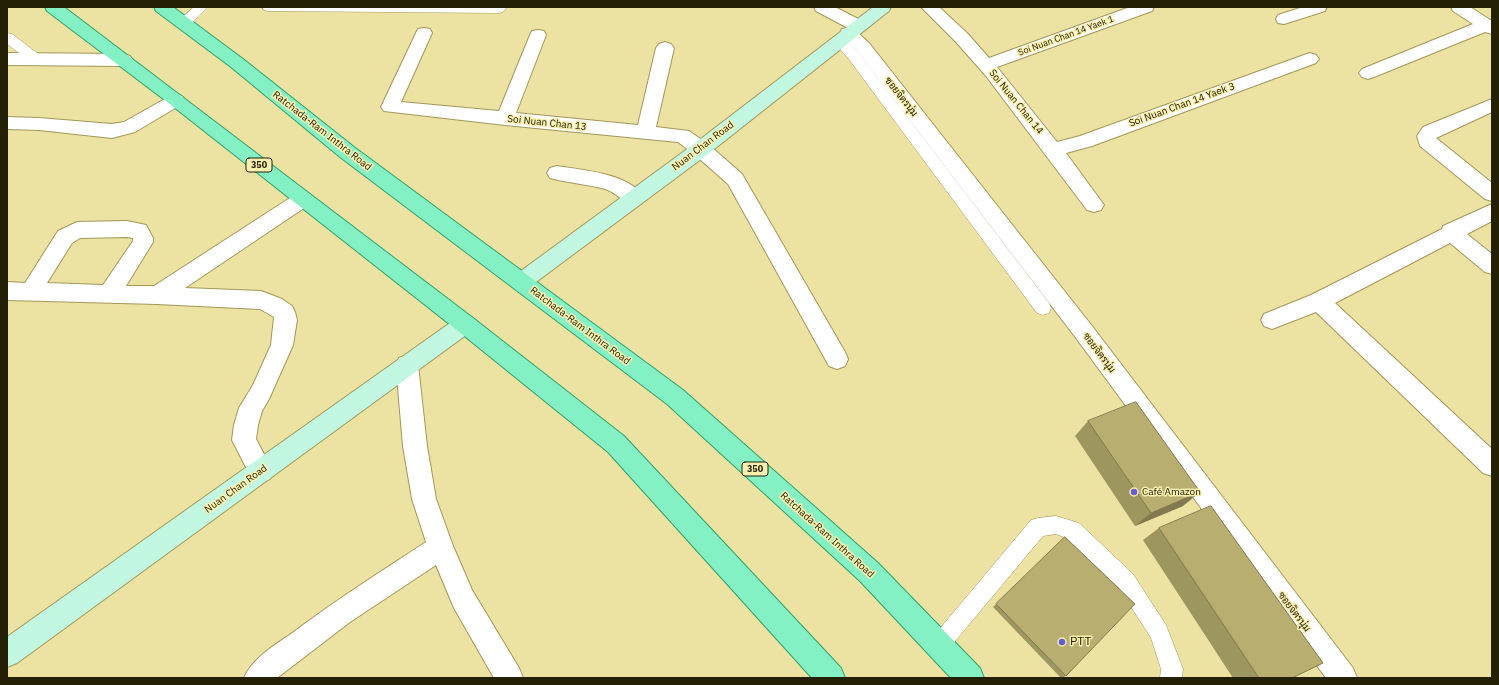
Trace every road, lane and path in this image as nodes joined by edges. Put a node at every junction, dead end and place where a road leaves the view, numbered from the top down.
1 (53, 7) edge
2 (162, 7) edge
3 (202, 7) edge
4 (268, 7) edge
5 (501, 7) edge
6 (822, 7) edge
7 (883, 7) edge
8 (929, 7) edge
9 (1146, 7) edge
10 (1319, 7) edge
11 (1459, 7) edge
12 (1485, 7) edge
13 (1284, 19) dead end
14 (1490, 22) edge
15 (183, 24) junction
16 (424, 33) dead end
17 (848, 33) junction
18 (538, 35) dead end
19 (7, 37) edge
20 (665, 48) dead end
21 (7, 59) edge
22 (36, 59) junction
23 (1310, 59) dead end
24 (124, 60) junction
25 (986, 65) junction
26 (1368, 73) dead end
27 (176, 100) junction
28 (1492, 105) edge
29 (505, 119) junction
30 (7, 123) edge
31 (645, 133) junction
32 (701, 149) junction
33 (1053, 150) junction
34 (557, 173) dead end
35 (1492, 194) edge
36 (634, 198) junction
37 (303, 199) junction
38 (1094, 205) dead end
39 (1492, 212) edge
40 (1450, 232) junction
41 (1492, 266) edge
42 (521, 282) junction
43 (7, 291) edge
44 (30, 292) junction
45 (110, 294) junction
46 (157, 295) junction
47 (1319, 301) junction
48 (1043, 308) dead end
49 (1272, 320) dead end
50 (465, 324) junction
51 (837, 359) dead end
52 (407, 365) junction
53 (1492, 465) edge
54 (261, 471) junction
55 (440, 547) junction
56 (939, 645) junction
57 (7, 653) edge
58 (258, 678) edge
59 (509, 678) edge
60 (831, 678) edge
61 (970, 678) edge
62 (1171, 678) edge
63 (1343, 678) edge

1 - 24 main road, 350
2 - 15 main road, Ratchada-Ram Inthra Road / 350
3 - 15 lane
4 - 5 lane
6 - 17 street, ซอยจิตรนุ่ม
7 - 17 main road, Nuan Chan Road
8 - 25 street, Soi Nuan Chan 14
9 - 25 street, Soi Nuan Chan 14 Yaek 1
10 - 13 street
11 - 14 street
12 - 14 street
14 - 26 street
15 - 42 main road, Ratchada-Ram Inthra Road / 350
16 - 29 street, Soi Nuan Chan 13
17 - 32 main road, Nuan Chan Road
17 - 48 lane
17 - 63 street, ซอยจิตรนุ่ม
18 - 29 street
19 - 22 lane
20 - 31 street
21 - 22 street
22 - 24 street
23 - 33 street, Soi Nuan Chan 14 Yaek 3
24 - 27 main road, 350
25 - 33 street, Soi Nuan Chan 14
27 - 30 street
27 - 37 main road, 350
28 - 35 street
29 - 31 street, Soi Nuan Chan 13
31 - 32 street, Soi Nuan Chan 13
32 - 36 main road, Nuan Chan Road
32 - 51 street, Soi Nuan Chan 13
33 - 38 street, Soi Nuan Chan 14
34 - 36 street
36 - 42 main road, Nuan Chan Road
37 - 46 street
37 - 50 main road, 350
39 - 40 street
40 - 41 street
40 - 47 street
42 - 56 main road, Ratchada-Ram Inthra Road / 350
43 - 44 street
44 - 45 street
44 - 45 street
45 - 46 street
46 - 54 street
47 - 49 street
47 - 53 street
50 - 52 main road, Nuan Chan Road
50 - 60 main road, 350
52 - 54 main road, Nuan Chan Road
52 - 55 street
54 - 57 main road, Nuan Chan Road
55 - 58 street
55 - 59 street
56 - 61 main road, Ratchada-Ram Inthra Road / 350
56 - 62 lane

